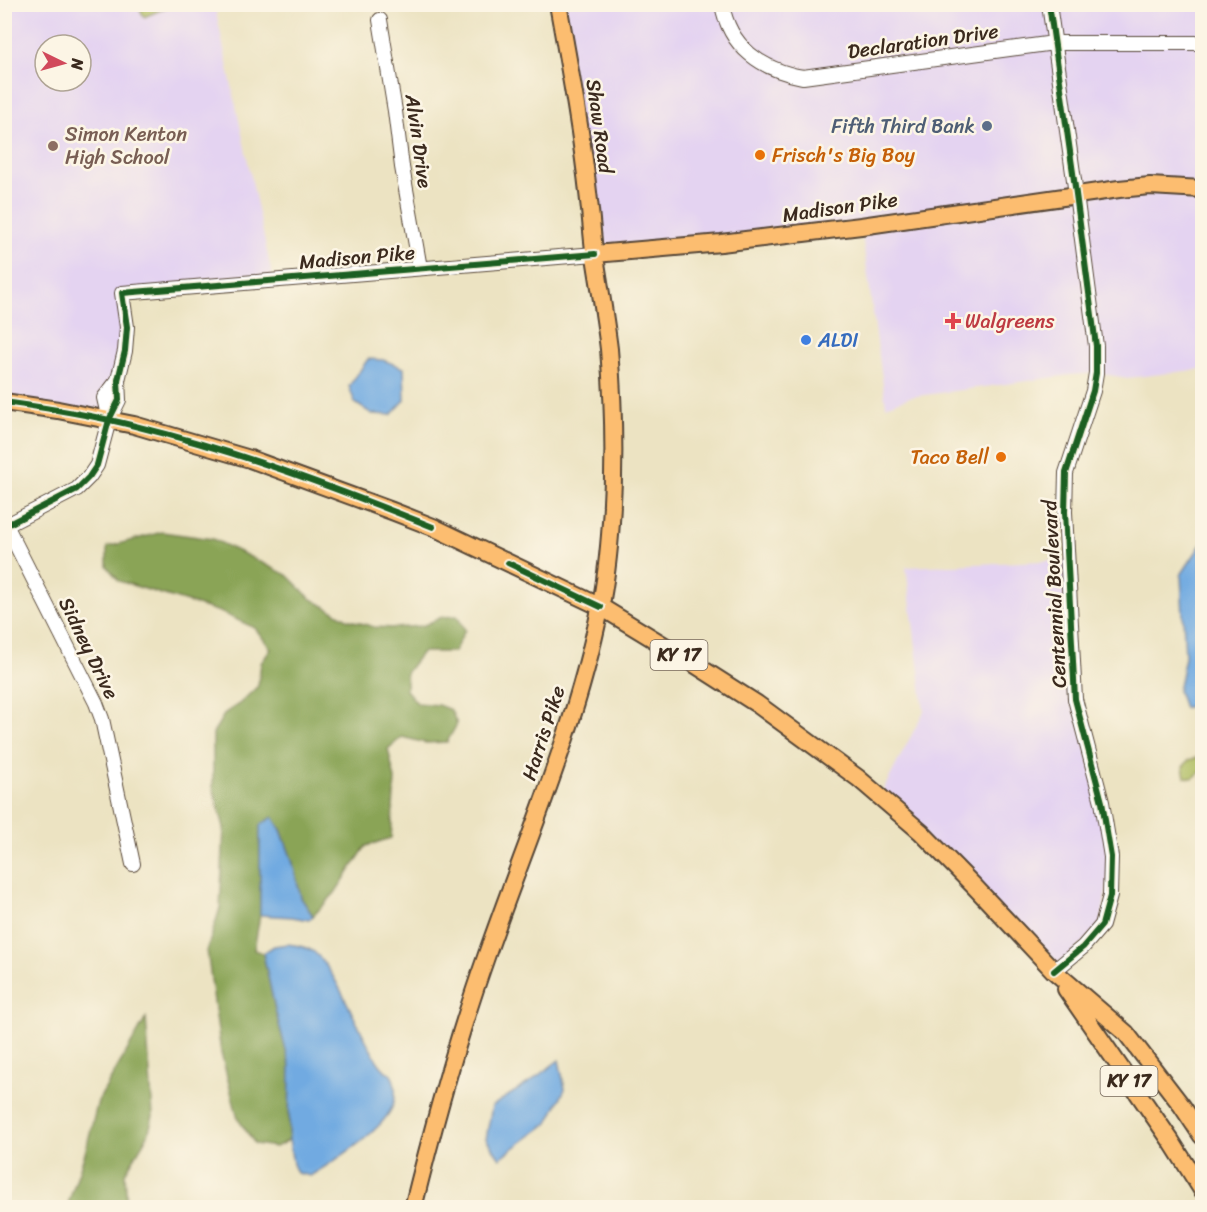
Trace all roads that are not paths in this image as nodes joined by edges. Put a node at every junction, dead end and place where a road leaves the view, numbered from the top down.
1 (558, 4) edge
2 (722, 4) edge
3 (1049, 4) edge
4 (380, 20) dead end
5 (1054, 43) junction
6 (1203, 43) edge
7 (1203, 189) edge
8 (1076, 194) junction
9 (594, 254) junction
10 (420, 268) junction
11 (122, 293) joint
12 (4, 402) edge
13 (109, 420) junction
14 (6, 523) edge
15 (601, 607) junction
16 (133, 864) dead end
17 (1054, 971) junction
18 (1203, 1136) edge
19 (1203, 1190) edge
20 (413, 1208) edge

1 - 9 main road, Shaw Road
2 - 5 street, Declaration Drive
3 - 5 street
4 - 10 street, Alvin Drive
5 - 6 street, Declaration Drive
5 - 8 street, Centennial Boulevard
7 - 8 main road, Madison Pike
8 - 9 main road, Madison Pike
8 - 17 street, Centennial Boulevard
9 - 10 street, Madison Pike
9 - 15 main road, Harris Pike
10 - 11 street, Madison Pike
11 - 13 street, Sidney Drive
12 - 13 main road, KY 17
13 - 14 street, Sidney Drive
13 - 15 main road, KY 17
14 - 16 street, Sidney Drive
15 - 17 main road, KY 17
15 - 20 main road, Harris Pike
17 - 18 main road, KY 17
17 - 19 main road, KY 17

